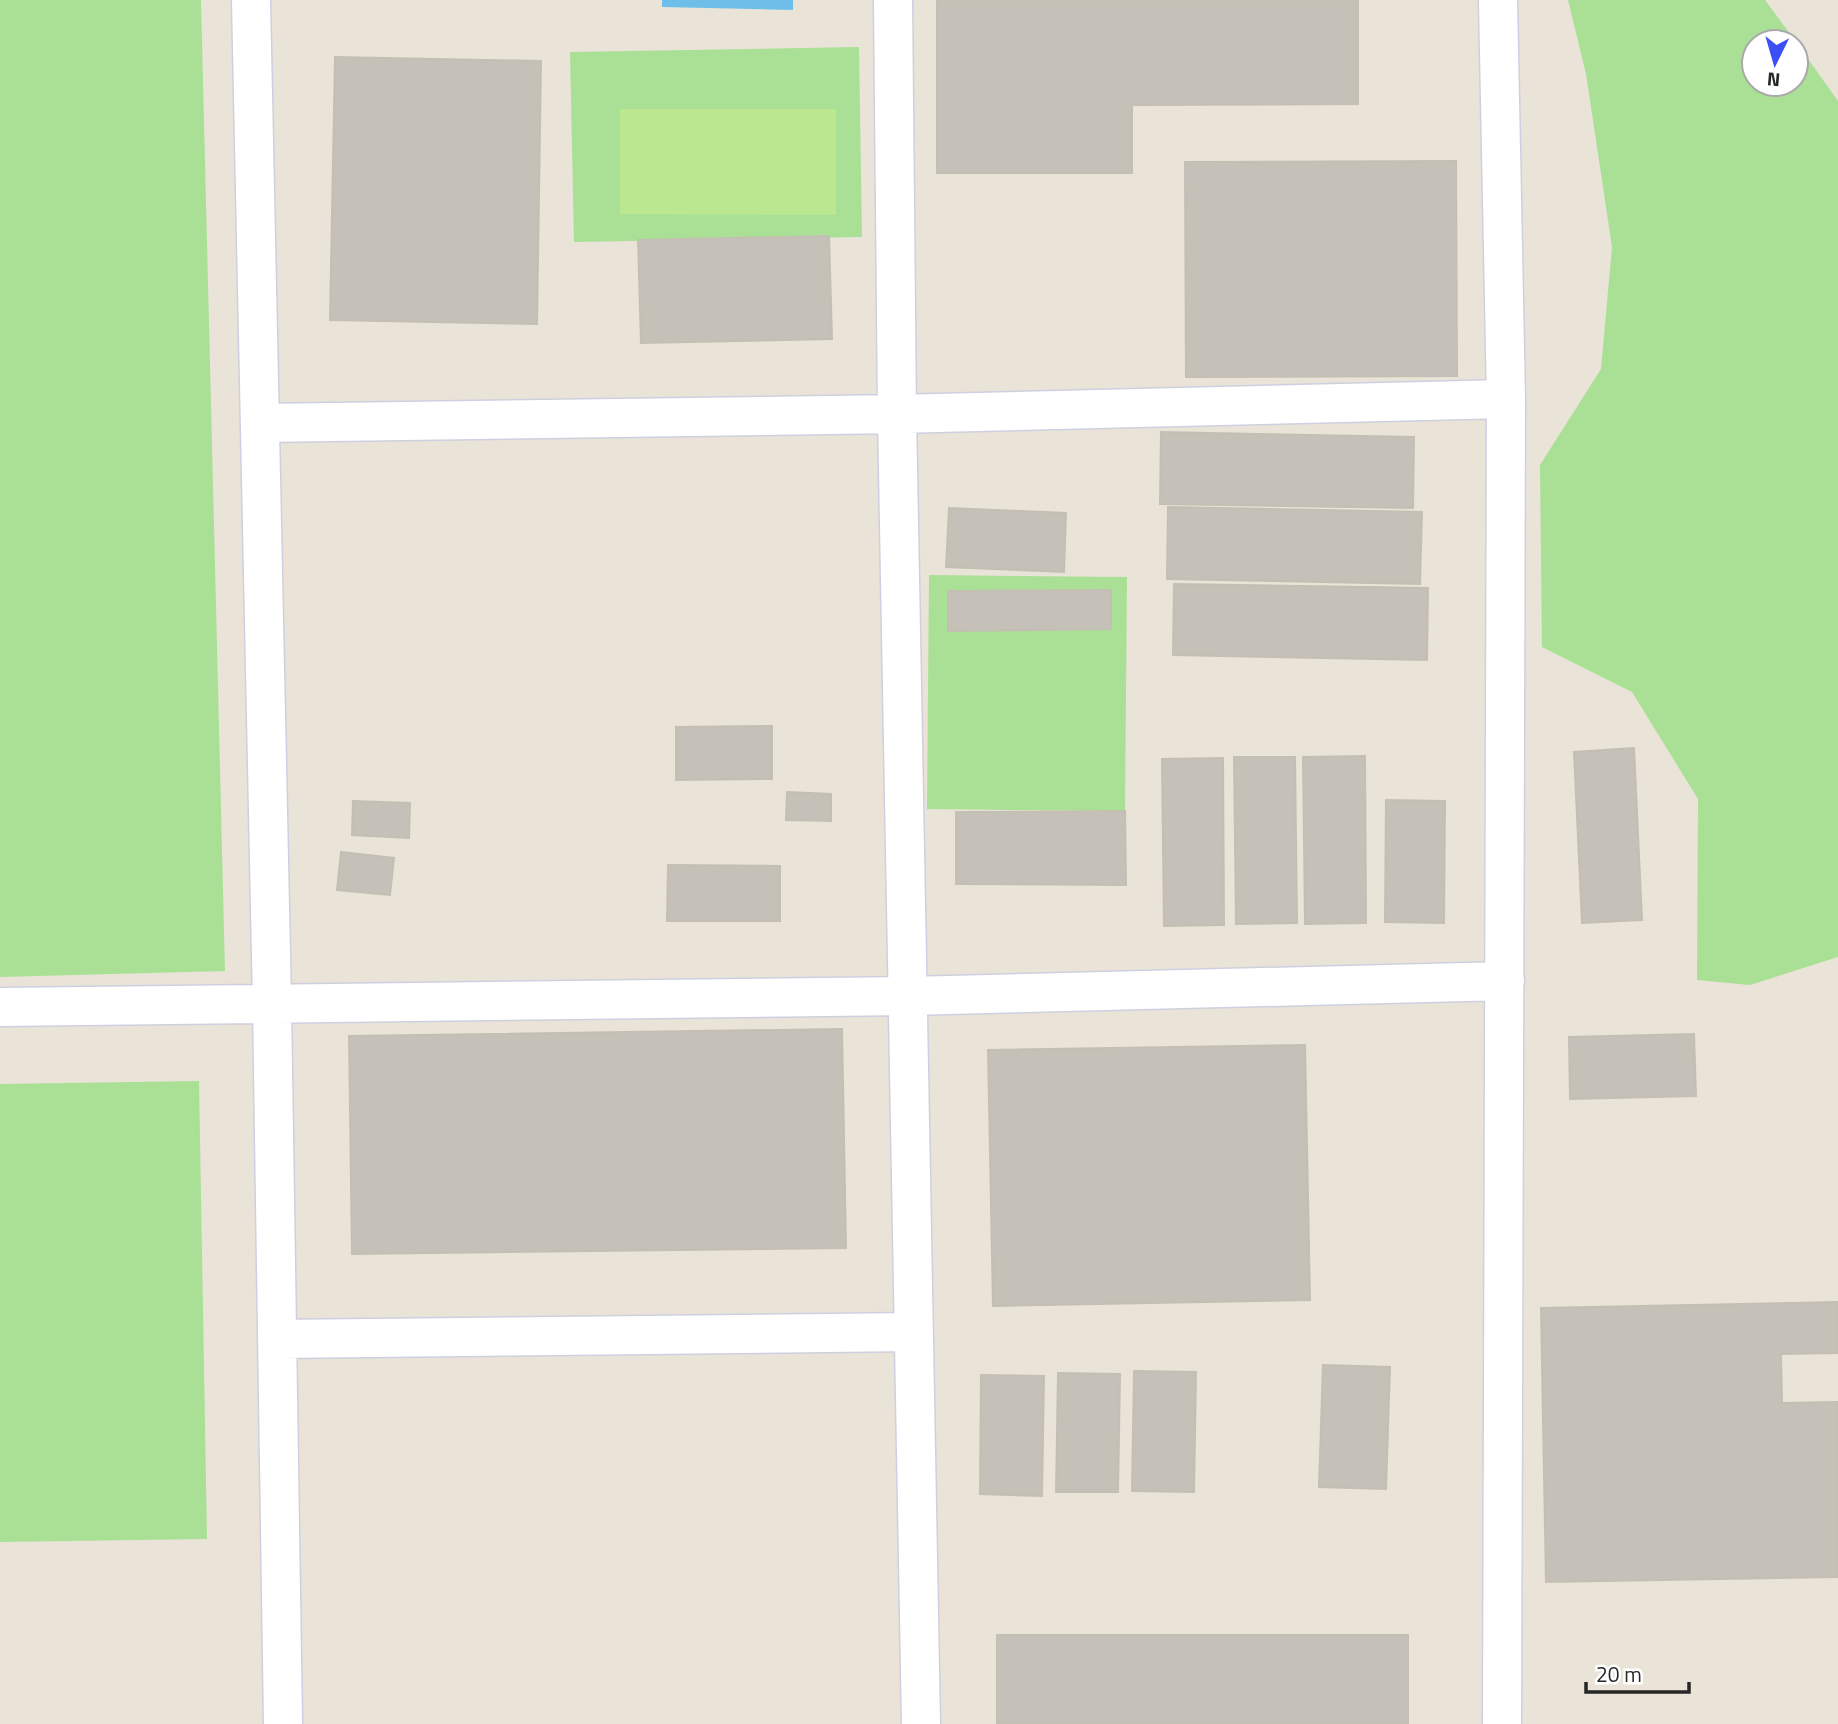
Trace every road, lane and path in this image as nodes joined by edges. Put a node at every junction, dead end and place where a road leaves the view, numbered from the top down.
1 (251, 0) edge
2 (893, 0) edge
3 (1498, 0) edge
4 (1506, 399) junction
5 (897, 414) junction
6 (261, 424) junction
7 (1505, 981) junction
8 (909, 996) junction
9 (272, 1003) junction
10 (0, 1007) edge
11 (912, 1332) junction
12 (277, 1339) junction
13 (283, 1724) edge
14 (921, 1724) edge
15 (1502, 1724) edge

1 - 6 lane
2 - 5 lane
3 - 4 lane
4 - 5 lane
4 - 7 lane
5 - 6 lane
5 - 8 lane
6 - 9 lane
7 - 8 lane
7 - 15 lane
8 - 9 lane
8 - 11 lane
9 - 10 lane
9 - 12 lane
11 - 12 lane
11 - 14 lane
12 - 13 lane

